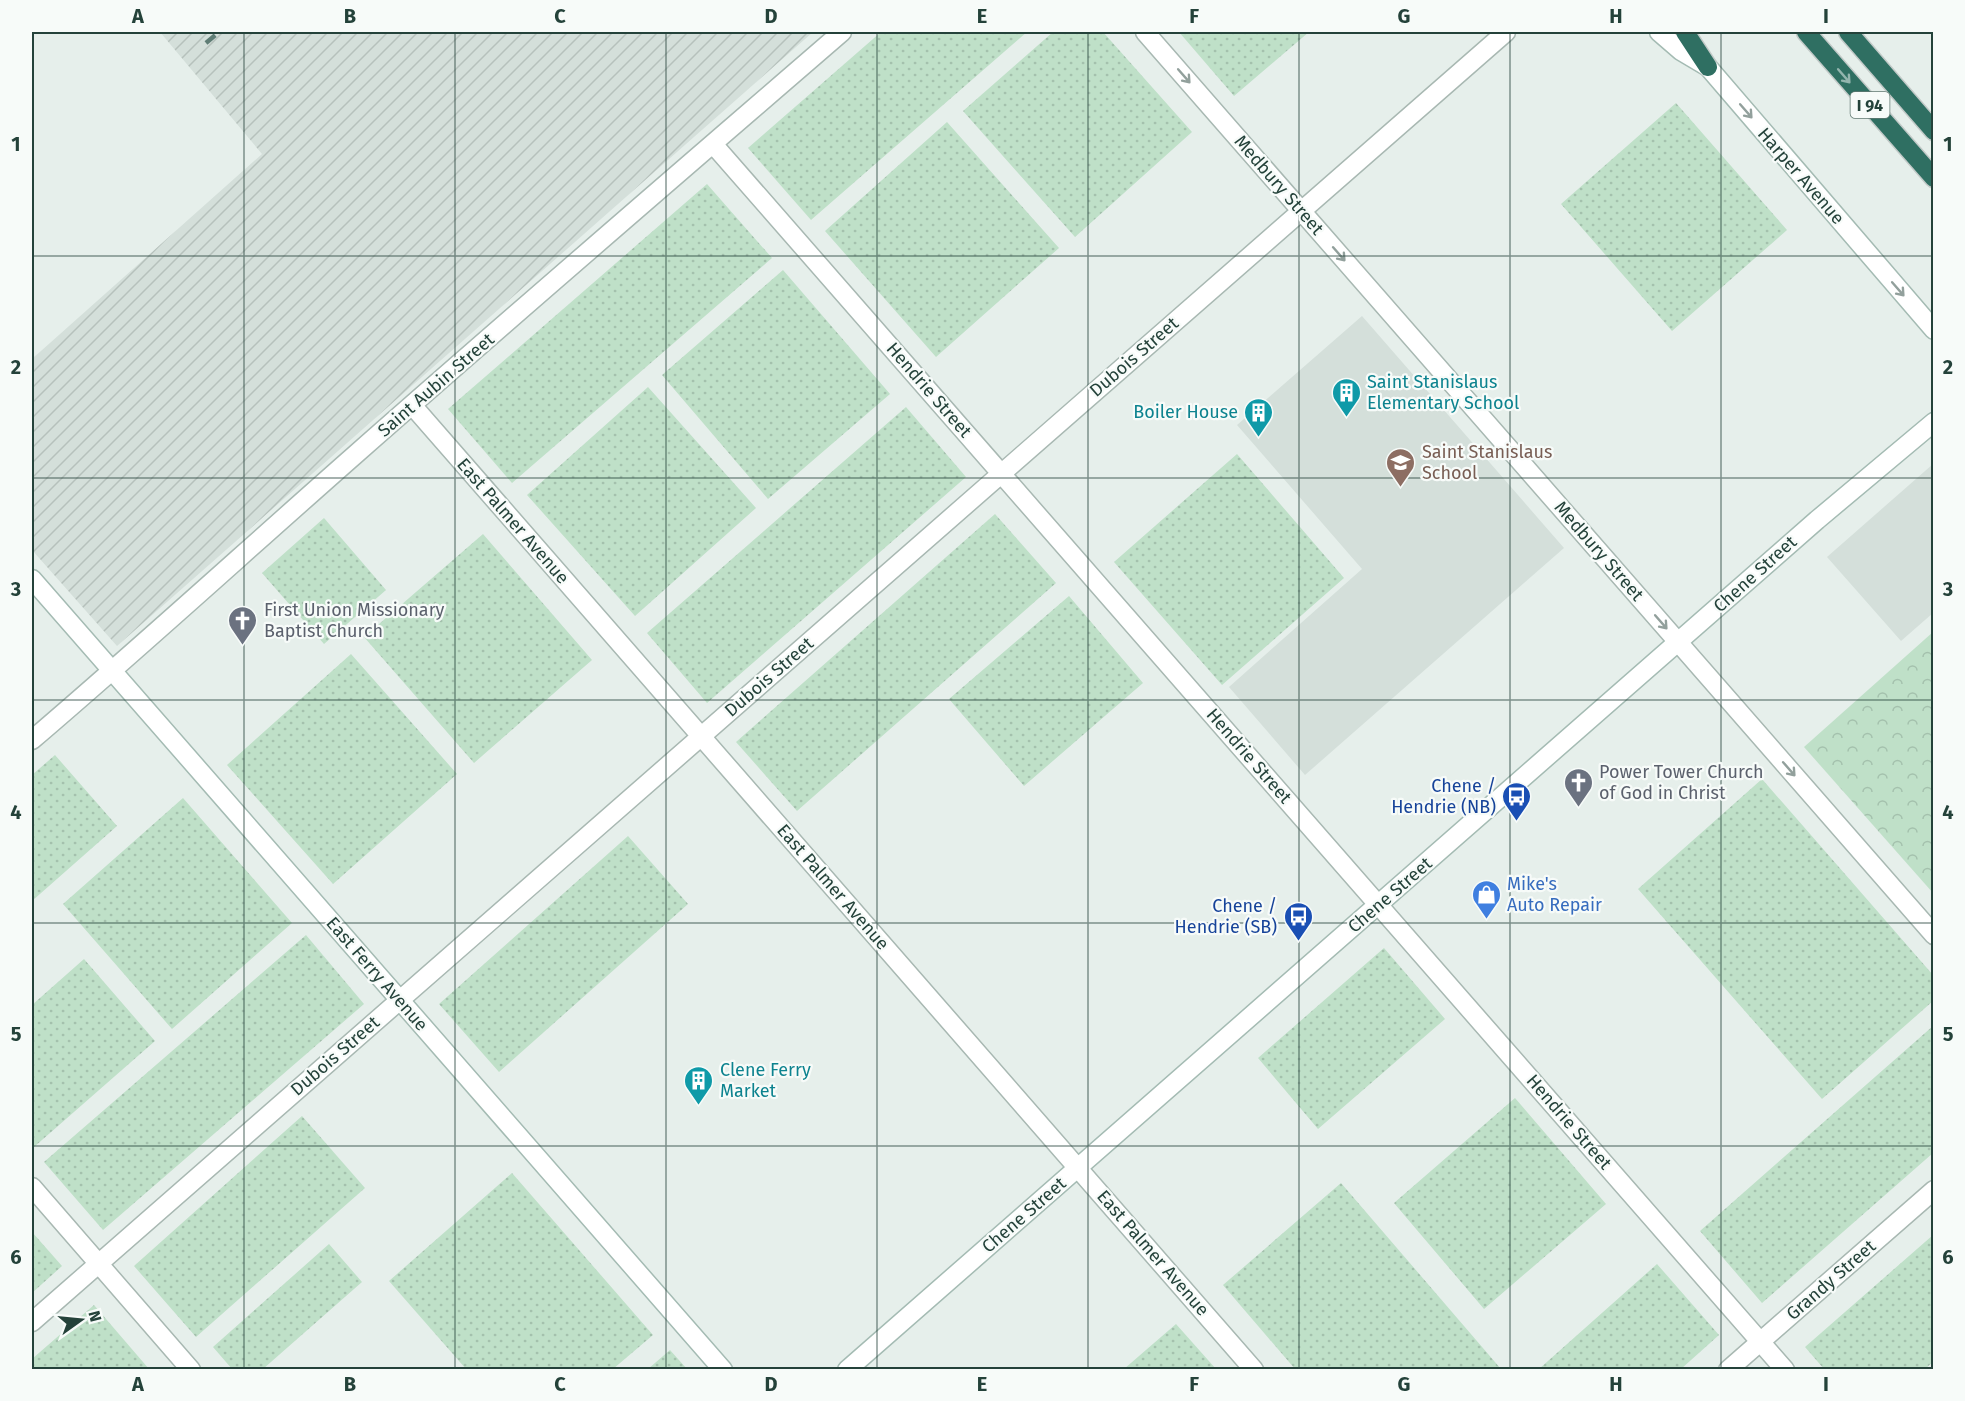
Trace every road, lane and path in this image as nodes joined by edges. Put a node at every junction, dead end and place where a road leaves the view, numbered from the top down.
1 (842, 32) edge
2 (1145, 32) edge
3 (1506, 32) edge
4 (1659, 32) edge
5 (1685, 32) edge
6 (1806, 32) edge
7 (1848, 32) edge
8 (1708, 67) junction
9 (1934, 131) edge
10 (713, 144) junction
11 (1934, 178) edge
12 (1301, 211) junction
13 (1934, 330) edge
14 (412, 405) junction
15 (1934, 422) edge
16 (1002, 473) junction
17 (32, 579) edge
18 (1678, 642) junction
19 (112, 672) junction
20 (701, 736) junction
21 (32, 740) edge
22 (1379, 905) junction
23 (1934, 935) edge
24 (400, 1000) junction
25 (1078, 1168) junction
26 (32, 1187) edge
27 (1934, 1190) edge
28 (98, 1263) junction
29 (32, 1322) edge
30 (1760, 1341) junction
31 (191, 1370) edge
32 (723, 1370) edge
33 (847, 1370) edge
34 (1254, 1370) edge
35 (1728, 1370) edge
36 (1785, 1370) edge

1 - 10 street, Saint Aubin Street
2 -> 12 street, Medbury Street
3 - 12 street, Dubois Street
4 - 8 street, Harper Avenue
5 - 8 highway
6 -> 11 highway, I 94
7 - 9 highway, I 94
8 -> 13 street, Harper Avenue
10 - 14 street, Saint Aubin Street
10 - 16 street, Hendrie Street
12 - 16 street, Dubois Street
12 -> 18 street, Medbury Street
14 - 19 street, Saint Aubin Street
14 - 20 street, East Palmer Avenue
15 - 18 street, Chene Street
16 - 20 street, Dubois Street
16 - 22 street, Hendrie Street
17 - 19 street, East Ferry Avenue
18 - 22 street, Chene Street
18 -> 23 street, Medbury Street
19 - 21 street, Saint Aubin Street
19 - 24 street, East Ferry Avenue
20 - 24 street, Dubois Street
20 - 25 street, East Palmer Avenue
22 - 25 street, Chene Street
22 - 30 street, Hendrie Street
24 - 28 street, Dubois Street
24 - 32 street, East Ferry Avenue
25 - 33 street, Chene Street
25 - 34 street, East Palmer Avenue
26 - 28 street
27 - 30 street, Grandy Street
28 - 29 street, Dubois Street
28 - 31 street
30 - 35 street, Grandy Street
30 - 36 street, Hendrie Street

